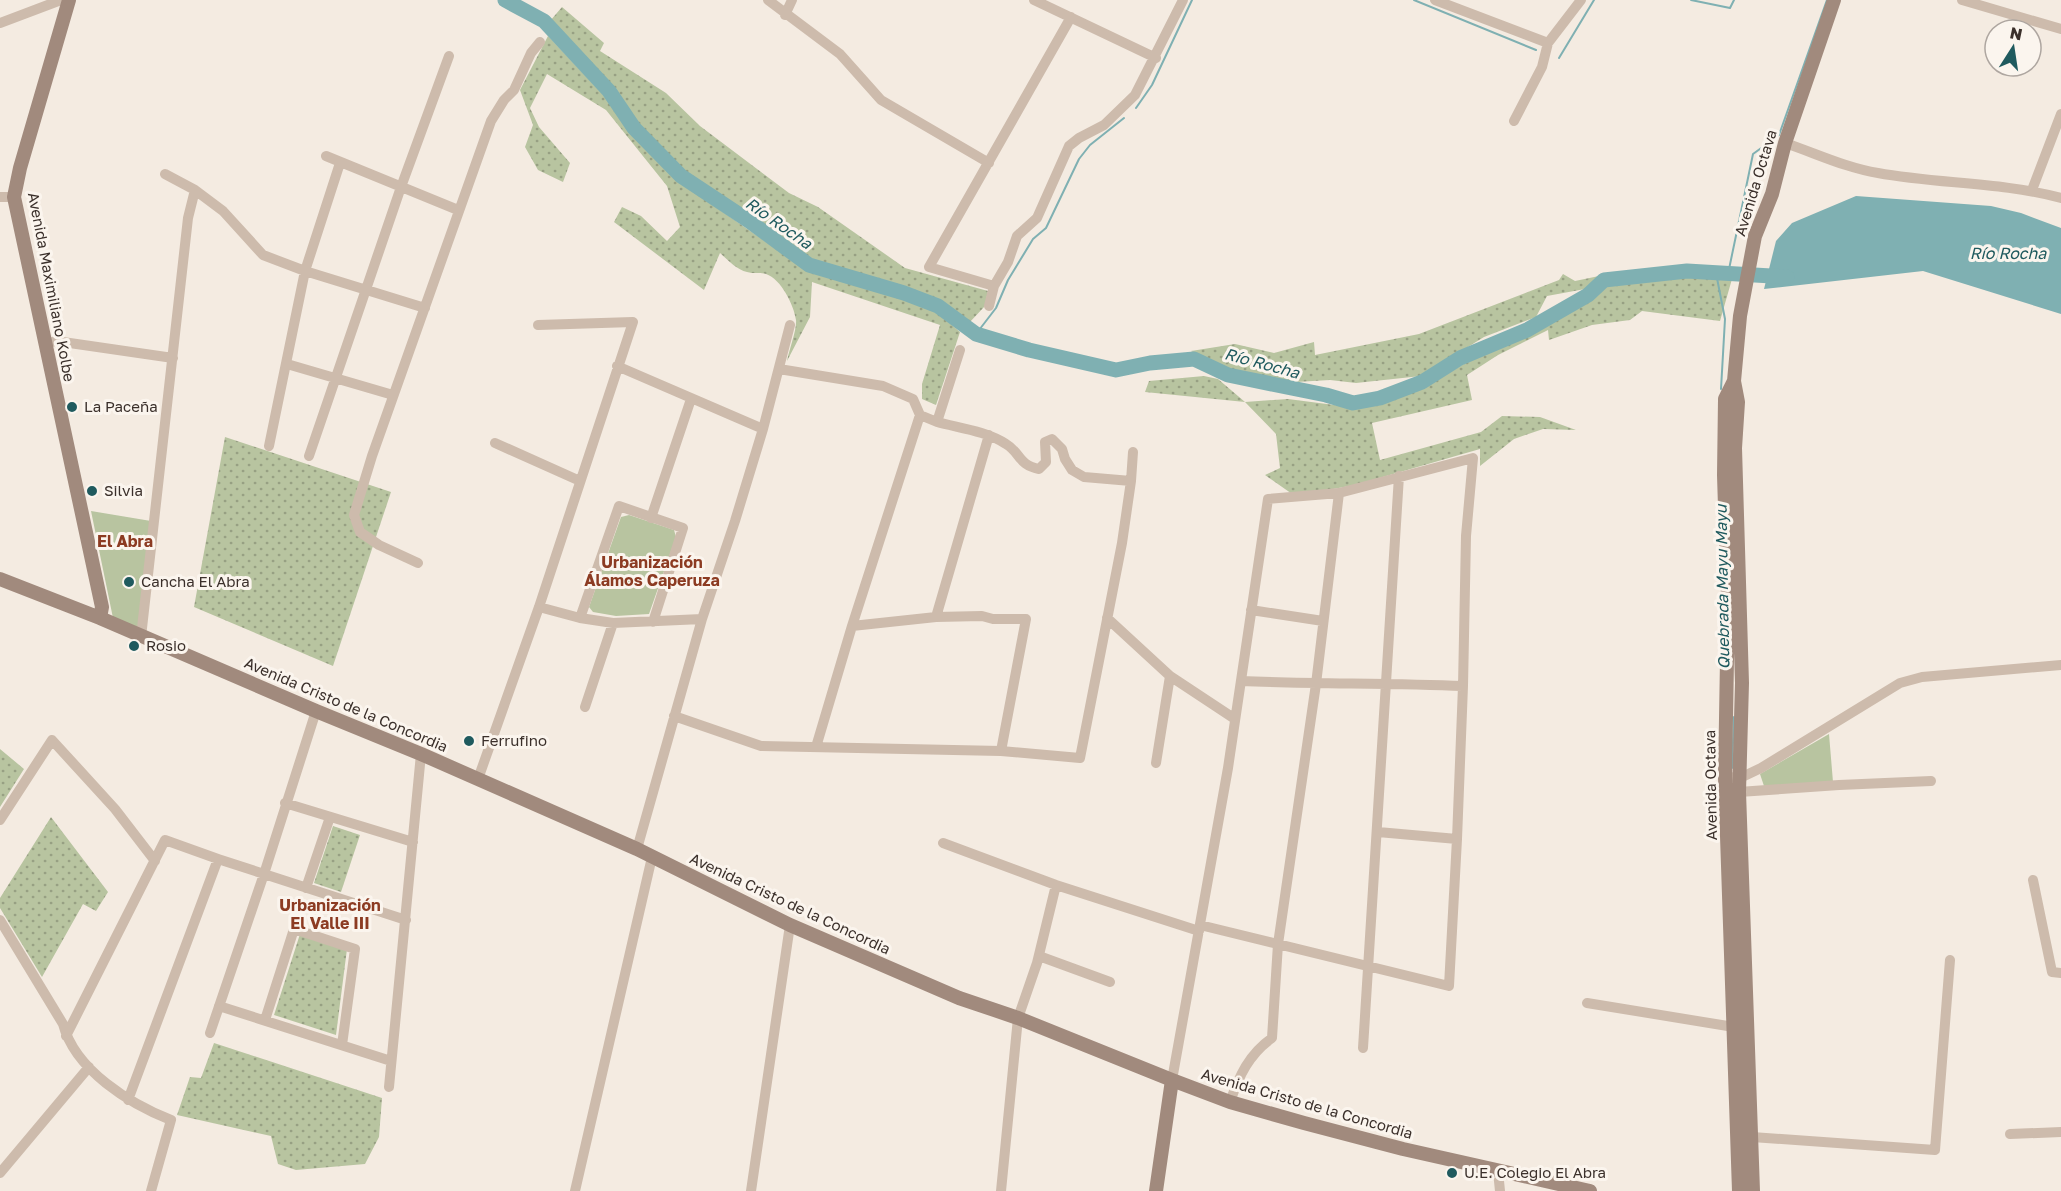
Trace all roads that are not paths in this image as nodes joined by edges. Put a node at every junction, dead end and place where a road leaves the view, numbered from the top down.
1 (61, 0) edge
2 (69, 0) edge
3 (768, 0) edge
4 (792, 0) edge
5 (1034, 0) edge
6 (1183, 0) edge
7 (1435, 0) edge
8 (1581, 0) edge
9 (1834, 0) edge
10 (1962, 0) edge
11 (785, 15) junction
12 (1071, 17) junction
13 (0, 23) edge
14 (2061, 29) edge
15 (540, 42) dead end
16 (1548, 43) junction
17 (449, 56) dead end
18 (1156, 57) junction
19 (2061, 114) edge
20 (1514, 121) dead end
21 (1785, 143) junction
22 (326, 156) dead end
23 (340, 163) junction
24 (988, 163) junction
25 (165, 174) dead end
26 (401, 187) junction
27 (195, 190) junction
28 (2032, 190) junction
29 (7, 197) edge
30 (2061, 198) edge
31 (459, 210) junction
32 (305, 271) junction
33 (994, 286) junction
34 (365, 289) junction
35 (989, 306) dead end
36 (425, 308) junction
37 (790, 325) dead end
38 (538, 326) dead end
39 (44, 344) junction
40 (960, 350) dead end
41 (173, 358) junction
42 (287, 364) junction
43 (617, 366) junction
44 (779, 369) junction
45 (336, 378) junction
46 (1734, 381) junction
47 (393, 395) junction
48 (691, 399) junction
49 (920, 415) junction
50 (936, 422) junction
51 (763, 429) junction
52 (988, 435) junction
53 (495, 443) dead end
54 (269, 446) dead end
55 (1133, 452) dead end
56 (309, 456) dead end
57 (1399, 476) junction
58 (580, 481) junction
59 (1131, 481) junction
60 (1339, 493) junction
61 (651, 518) junction
62 (418, 563) dead end
63 (0, 579) edge
64 (538, 607) junction
65 (1251, 610) junction
66 (936, 617) junction
67 (100, 618) junction
68 (580, 618) junction
69 (1107, 618) junction
70 (702, 619) junction
71 (1323, 621) junction
72 (653, 622) junction
73 (613, 623) junction
74 (852, 626) junction
75 (141, 637) junction
76 (2061, 665) edge
77 (1170, 676) junction
78 (1240, 681) junction
79 (1387, 683) junction
80 (1316, 684) junction
81 (1463, 686) junction
82 (585, 707) dead end
83 (316, 711) junction
84 (674, 716) junction
85 (1235, 719) junction
86 (816, 747) junction
87 (1000, 751) junction
88 (422, 754) junction
89 (1156, 763) dead end
90 (1725, 777) junction
91 (1740, 778) junction
92 (478, 779) junction
93 (1931, 782) dead end
94 (1739, 792) junction
95 (285, 803) junction
96 (330, 817) junction
97 (0, 820) edge
98 (1378, 832) junction
99 (1457, 840) junction
100 (413, 842) junction
101 (943, 843) dead end
102 (637, 849) junction
103 (652, 857) junction
104 (218, 859) junction
105 (155, 861) junction
106 (264, 874) junction
107 (2033, 880) dead end
108 (1056, 885) junction
109 (306, 888) junction
110 (0, 920) edge
111 (406, 920) junction
112 (790, 925) junction
113 (1200, 928) junction
114 (1278, 944) junction
115 (1039, 956) junction
116 (1950, 960) dead end
117 (1368, 965) junction
118 (2061, 974) edge
119 (1110, 982) dead end
120 (1587, 1003) dead end
121 (219, 1006) junction
122 (1018, 1018) junction
123 (265, 1020) junction
124 (1734, 1027) junction
125 (1749, 1029) junction
126 (210, 1033) dead end
127 (66, 1036) junction
128 (342, 1045) junction
129 (1364, 1048) dead end
130 (391, 1061) junction
131 (89, 1066) junction
132 (1172, 1080) junction
133 (389, 1087) dead end
134 (128, 1100) junction
135 (1230, 1102) junction
136 (2061, 1132) edge
137 (2010, 1134) dead end
138 (1752, 1137) junction
139 (1498, 1171) junction
140 (0, 1173) edge
141 (151, 1191) edge
142 (575, 1191) edge
143 (751, 1191) edge
144 (1001, 1191) edge
145 (1156, 1191) edge
146 (1500, 1191) edge
147 (1590, 1191) edge
148 (1739, 1191) edge
149 (1753, 1191) edge

1 - 13 street
2 - 29 main road, Avenida Maximiliano Kolbe
3 - 11 street
4 - 11 street
5 - 12 street
6 - 18 street
7 - 16 street
8 - 16 street
9 - 21 main road, Avenida Octava
10 - 14 street
11 - 24 street
12 - 18 street
12 - 24 street
15 - 31 street
16 - 20 street
17 - 26 street
18 - 33 street
19 - 28 street
21 - 28 street
21 - 46 main road, Avenida Octava
22 - 23 street
23 - 26 street
23 - 32 street
24 - 33 street
25 - 27 street
26 - 31 street
26 - 34 street
27 - 32 street
27 - 41 street
28 - 30 street
29 - 39 main road, Avenida Maximiliano Kolbe
31 - 36 street
32 - 34 street
32 - 42 street
33 - 35 street
34 - 36 street
34 - 45 street
36 - 47 street
37 - 44 street
38 - 43 street
39 - 41 street
39 - 67 main road, Avenida Maximiliano Kolbe
40 - 50 street
41 - 75 street
42 - 45 street
42 - 54 street
43 - 48 street
43 - 58 street
44 - 49 street
44 - 51 street
45 - 47 street
45 - 56 street
46 - 90 main road, Avenida Octava
46 - 91 main road, Avenida Octava
47 - 62 street
48 - 51 street
48 - 61 street
49 - 50 street
49 - 74 street
50 - 52 street
51 - 70 street
52 - 59 street
52 - 66 street
53 - 58 street
55 - 59 street
57 - 60 street
57 - 79 street
57 - 81 street
58 - 64 street
59 - 69 street
60 - 65 street
60 - 71 street
61 - 68 street
61 - 72 street
63 - 67 main road, Avenida Cristo de la Concordia
64 - 68 street
64 - 92 street
65 - 71 street
65 - 78 street
66 - 74 street
66 - 87 street
67 - 75 main road, Avenida Cristo de la Concordia
68 - 73 street
69 - 77 street
69 - 87 street
70 - 72 street
70 - 84 street
71 - 80 street
72 - 73 street
73 - 82 street
74 - 86 street
75 - 83 main road, Avenida Cristo de la Concordia
76 - 91 street
77 - 85 street
77 - 89 street
78 - 80 street
78 - 85 street
79 - 80 street
79 - 81 street
79 - 98 street
80 - 114 street
81 - 99 street
83 - 88 main road, Avenida Cristo de la Concordia
83 - 95 street
84 - 86 street
84 - 102 street
85 - 113 street
86 - 87 street
88 - 92 main road, Avenida Cristo de la Concordia
88 - 100 street
90 - 91 street
90 - 124 main road, Avenida Octava
91 - 94 main road, Avenida Octava
92 - 102 main road, Avenida Cristo de la Concordia
93 - 94 street
94 - 125 main road, Avenida Octava
95 - 96 street
95 - 106 street
96 - 100 street
96 - 109 street
97 - 105 street
98 - 99 street
98 - 117 street
99 - 117 street
100 - 111 street
101 - 108 street
102 - 103 main road, Avenida Cristo de la Concordia
103 - 112 main road, Avenida Cristo de la Concordia
103 - 142 street
104 - 105 street
104 - 106 street
104 - 134 street
105 - 127 street
106 - 109 street
106 - 121 street
107 - 118 street
108 - 113 street
108 - 115 street
109 - 111 street
110 - 127 street
111 - 130 street
112 - 122 main road, Avenida Cristo de la Concordia
112 - 143 street
113 - 114 street
113 - 132 street
114 - 117 street
114 - 135 street
115 - 119 street
115 - 122 street
116 - 138 street
117 - 129 street
120 - 124 street
121 - 123 street
121 - 126 street
122 - 132 main road, Avenida Cristo de la Concordia
122 - 144 street
123 - 128 street
123 - 128 street
124 - 125 street
124 - 148 main road, Avenida Octava
125 - 138 main road, Avenida Octava
127 - 131 street
128 - 130 street
130 - 133 street
131 - 134 street
131 - 140 street
132 - 135 main road, Avenida Cristo de la Concordia
132 - 145 main road
134 - 141 street
135 - 139 main road, Avenida Cristo de la Concordia
136 - 137 street
138 - 149 main road, Avenida Octava
139 - 146 street
139 - 147 main road, Avenida Cristo de la Concordia

